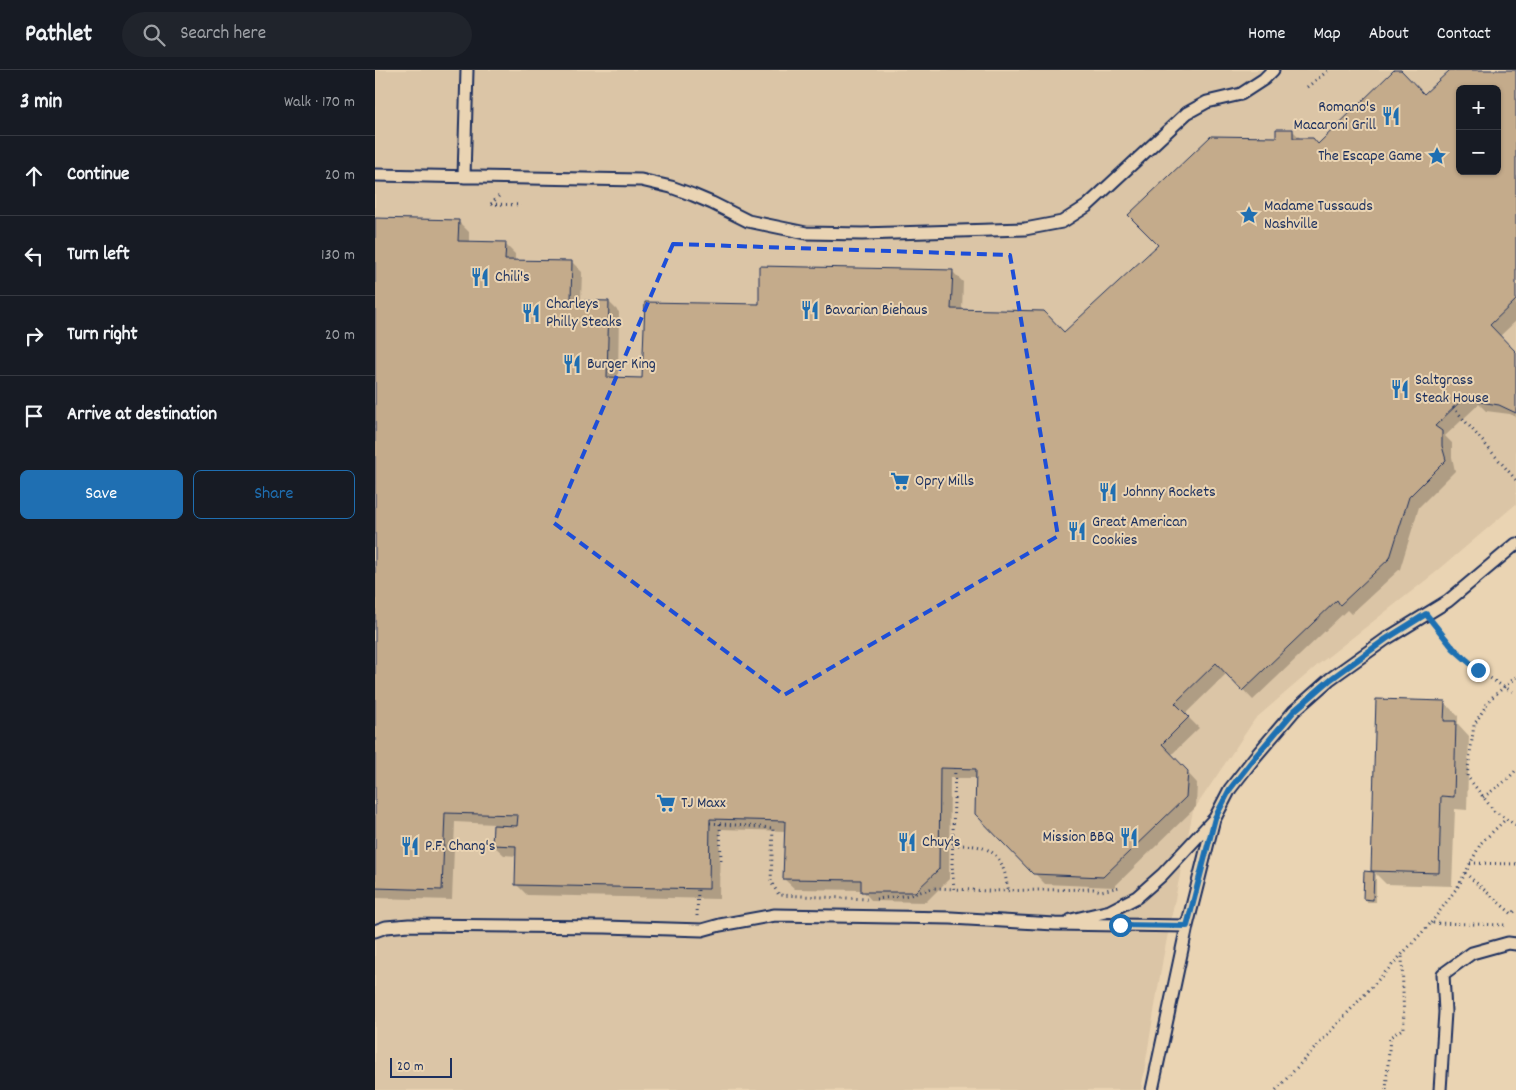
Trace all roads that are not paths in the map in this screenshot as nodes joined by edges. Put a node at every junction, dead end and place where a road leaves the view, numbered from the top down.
1 (467, 70) edge
2 (1255, 70) edge
3 (1273, 70) edge
4 (1264, 79) junction
5 (375, 175) edge
6 (464, 177) junction
7 (1516, 544) edge
8 (1215, 818) junction
9 (1055, 924) junction
10 (1187, 926) junction
11 (375, 930) edge
12 (1516, 944) edge
13 (1152, 1090) edge
14 (1440, 1090) edge

1 - 6 lane
2 - 4 lane
3 - 4 lane
4 - 6 lane
5 - 6 lane
7 - 8 lane
8 - 9 lane
8 - 10 lane
9 - 10 lane
9 - 11 lane
10 - 13 lane
12 - 14 lane

